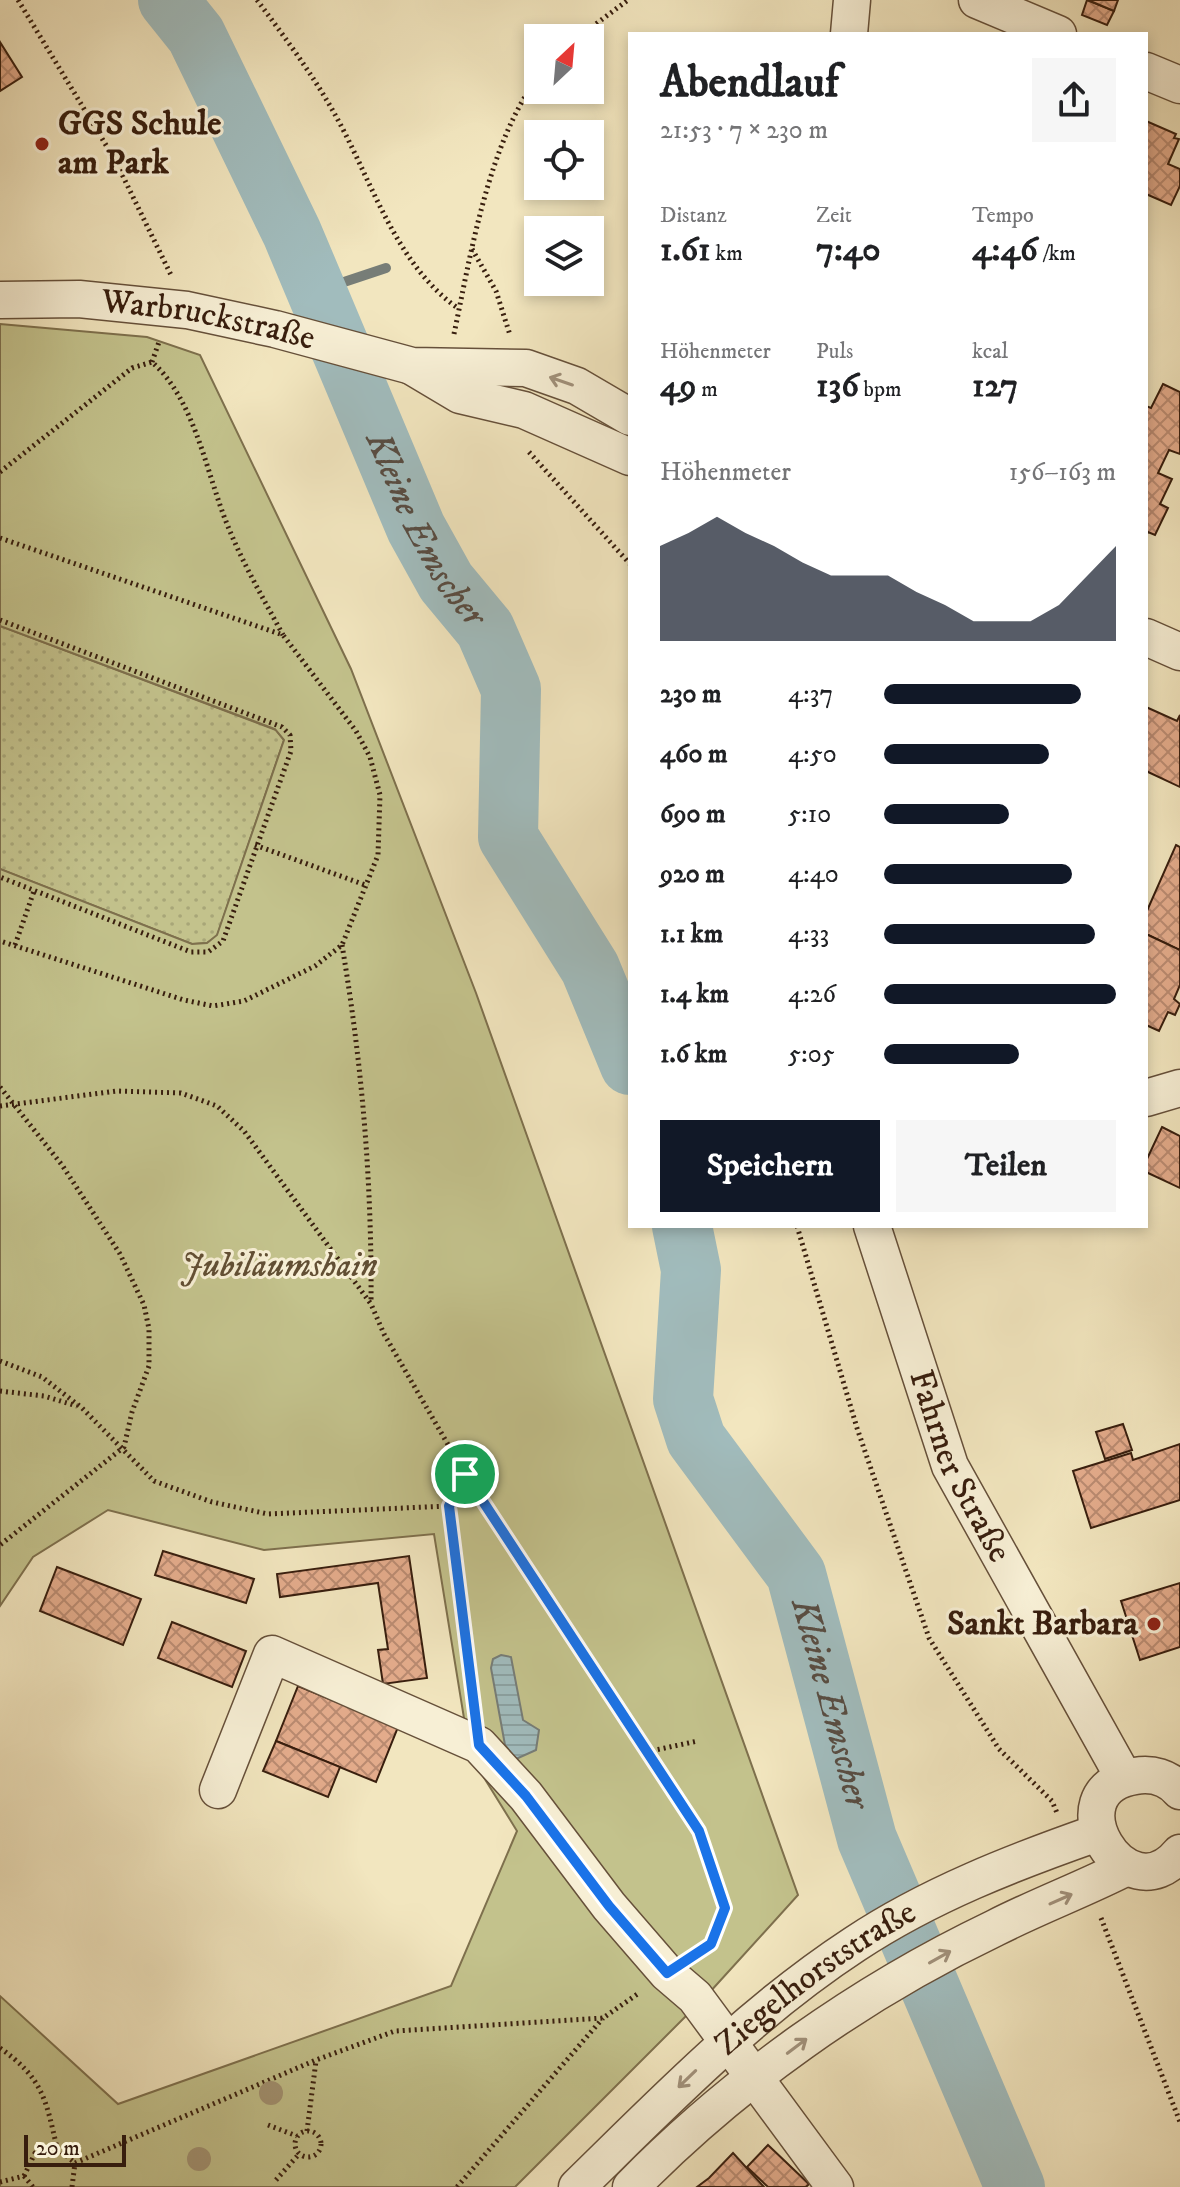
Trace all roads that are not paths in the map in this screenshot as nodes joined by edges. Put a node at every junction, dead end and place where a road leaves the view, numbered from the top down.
1 (852, 0) edge
2 (977, 0) edge
3 (849, 32) edge
4 (1053, 32) edge
5 (1148, 72) edge
6 (1180, 85) edge
7 (0, 300) edge
8 (429, 366) junction
9 (628, 416) edge
10 (628, 456) edge
11 (1148, 638) edge
12 (1180, 652) edge
13 (1180, 1088) edge
14 (1148, 1097) edge
15 (873, 1228) edge
16 (1124, 1778) junction
17 (218, 1790) dead end
18 (1180, 1791) edge
19 (1083, 1838) junction
20 (1180, 1853) edge
21 (1127, 1867) junction
22 (727, 2041) junction
23 (756, 2078) junction
24 (577, 2187) edge
25 (631, 2187) edge
26 (835, 2187) edge

1 - 3 street
2 - 4 street
5 - 6 street
7 - 8 street, Warbruckstraße
9 -> 8 street, Warbruckstraße
8 - 10 street, Warbruckstraße
11 - 12 street
13 - 14 street
15 - 16 street, Fahrner Straße
16 - 18 street
16 - 19 street
17 - 22 street
19 - 21 street
19 - 22 street, Ziegelhorststraße
20 - 21 street, Ziegelhorststraße
23 -> 21 street, Ziegelhorststraße
22 - 23 street
22 -> 24 street, Ziegelhorststraße
23 - 25 street, Ziegelhorststraße
23 - 26 street

